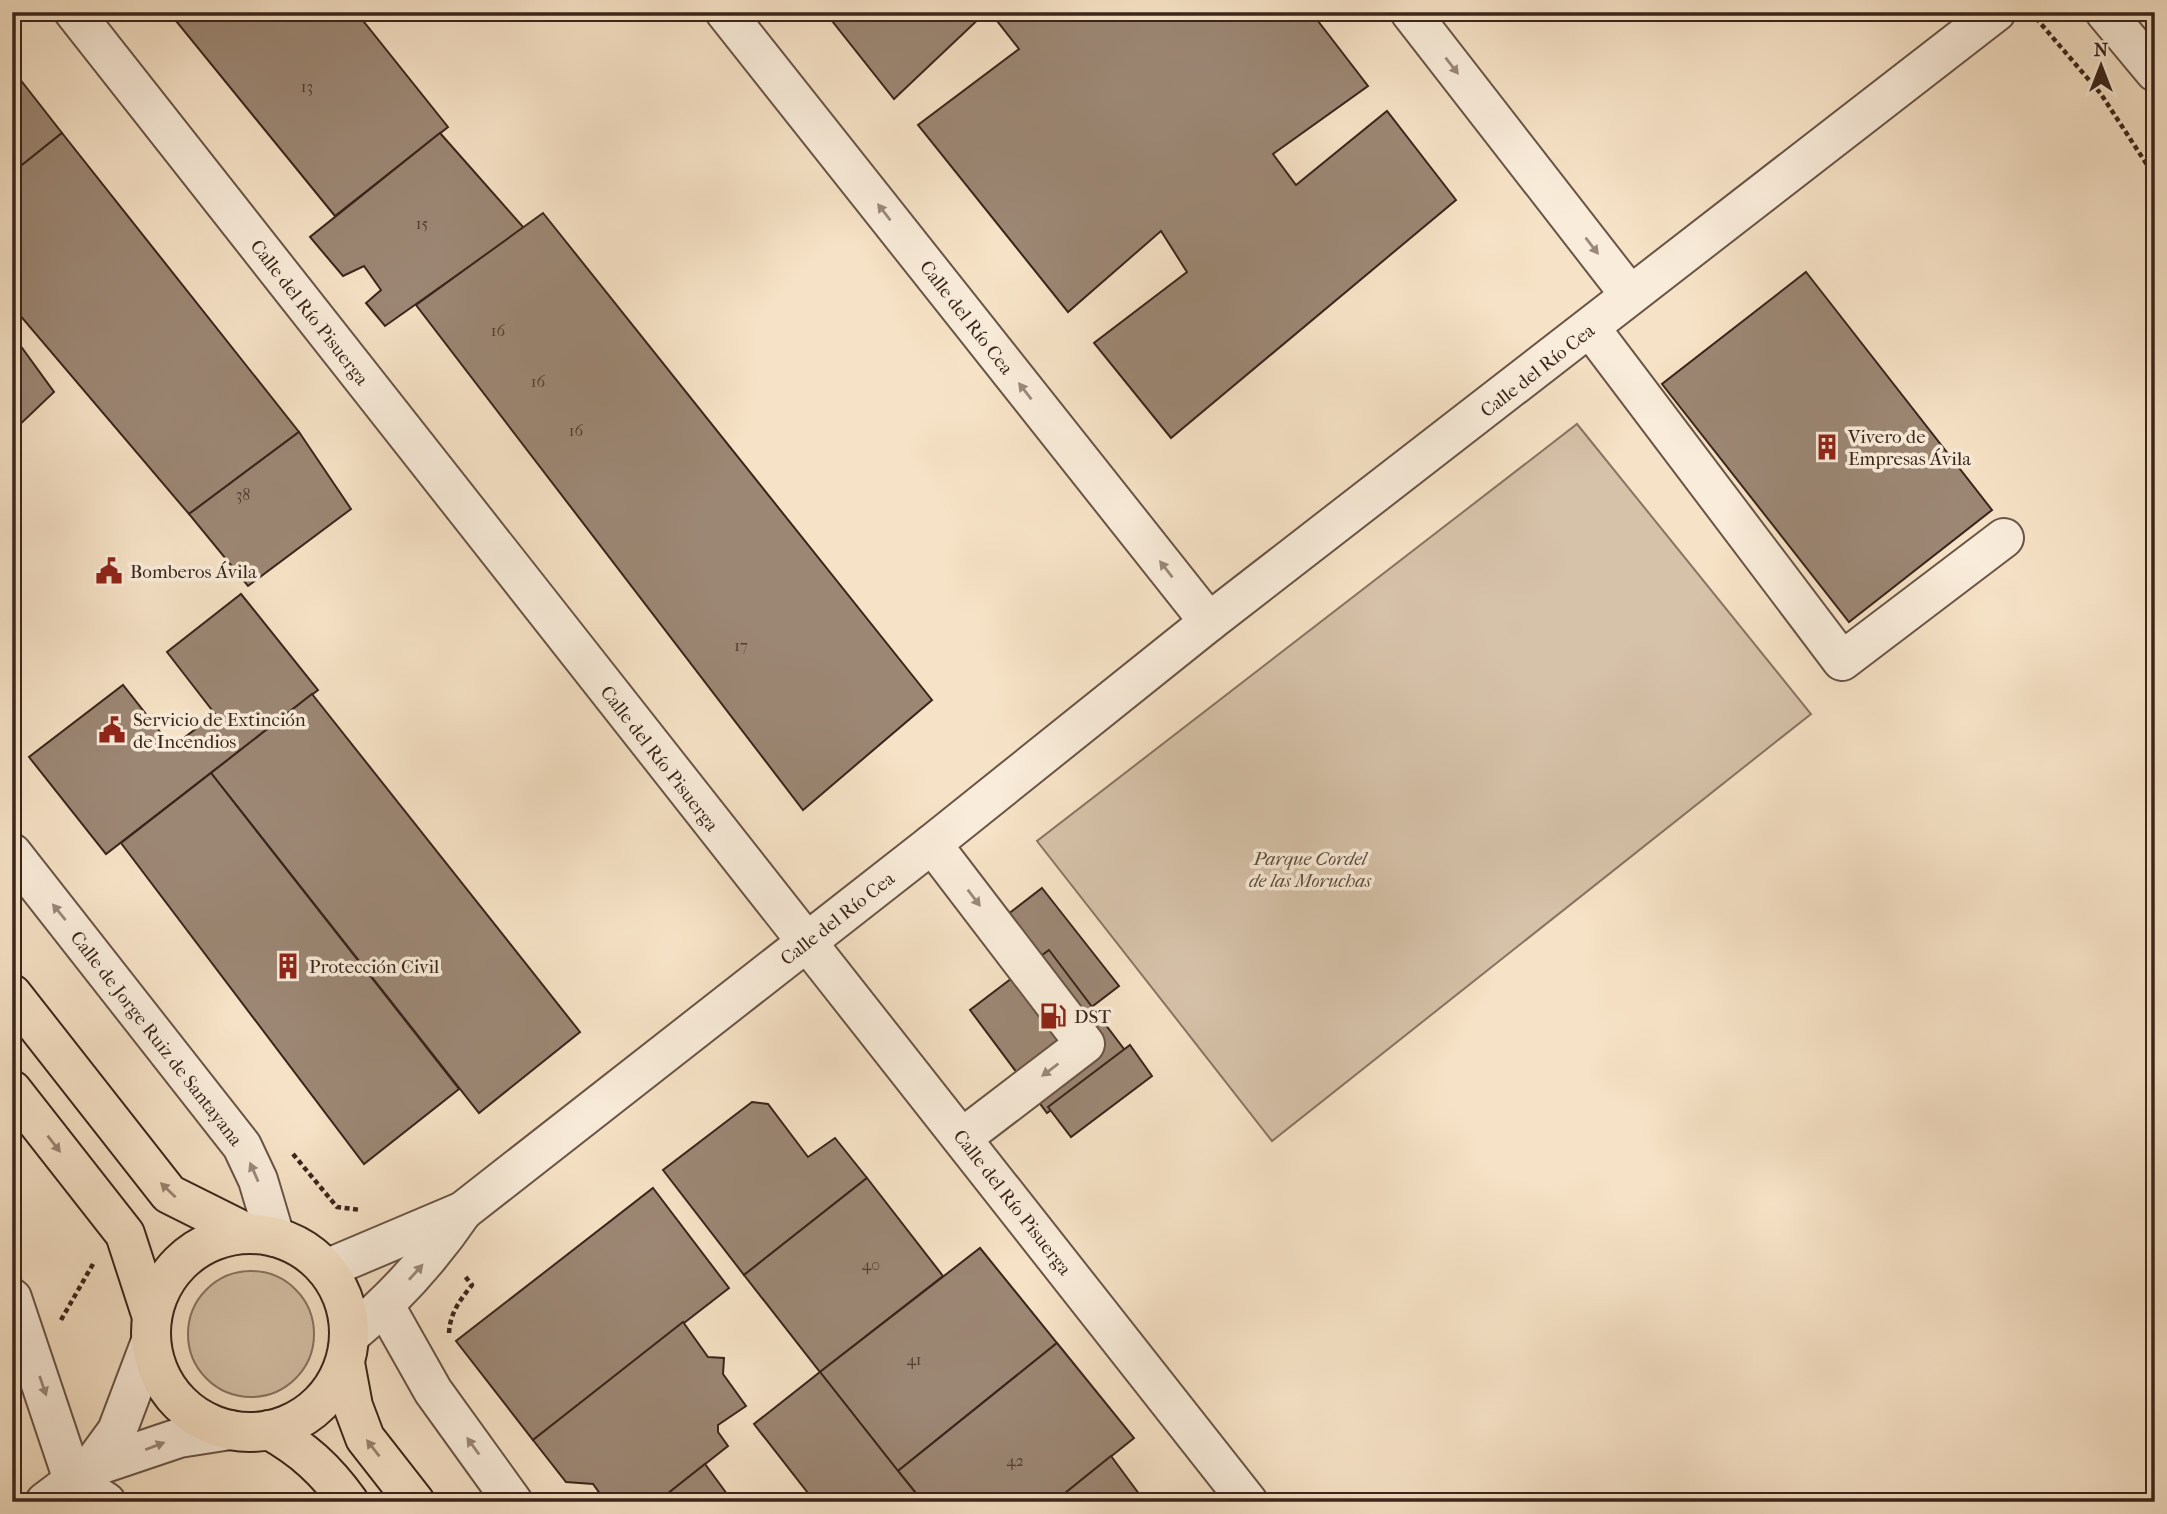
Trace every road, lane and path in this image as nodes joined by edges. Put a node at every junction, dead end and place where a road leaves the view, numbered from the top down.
1 (74, 12) edge
2 (725, 12) edge
3 (1410, 12) edge
4 (1996, 12) edge
5 (2030, 12) edge
6 (2105, 12) edge
7 (2155, 72) edge
8 (2155, 177) edge
9 (1630, 295) junction
10 (1591, 329) junction
11 (2004, 538) dead end
12 (1209, 622) junction
13 (932, 844) junction
14 (12, 853) edge
15 (806, 942) junction
16 (12, 994) edge
17 (12, 1090) edge
18 (962, 1138) junction
19 (286, 1146) dead end
20 (371, 1211) dead end
21 (463, 1211) junction
22 (262, 1235) junction
23 (439, 1246) junction
24 (98, 1259) dead end
25 (326, 1269) junction
26 (12, 1298) edge
27 (386, 1306) junction
28 (151, 1329) junction
29 (27, 1341) junction
30 (449, 1343) dead end
31 (347, 1349) junction
32 (230, 1430) junction
33 (269, 1430) junction
34 (79, 1488) edge
35 (349, 1502) edge
36 (415, 1502) edge
37 (513, 1502) edge
38 (1248, 1502) edge

1 - 15 street, Calle del Río Pisuerga
12 -> 2 street, Calle del Río Cea
3 -> 9 street
4 - 9 street, Calle del Río Cea
5 - 8 path
6 - 7 street
9 - 10 street, Calle del Río Cea
10 - 11 street
10 - 12 street, Calle del Río Cea
12 - 13 street, Calle del Río Cea
13 - 15 street, Calle del Río Cea
13 -> 18 street
22 -> 14 street, Calle de Jorge Ruiz de Santayana
15 - 18 street, Calle del Río Pisuerga
15 - 21 street, Calle del Río Cea
22 -> 16 highway
17 -> 28 highway
18 - 38 street, Calle del Río Pisuerga
19 - 20 path
21 - 23 street, Calle del Río Cea
21 - 25 street, Calle del Río Cea
22 - 25 highway
22 - 28 highway
27 -> 23 street, Calle del Río Cea
23 - 30 path
24 - 29 path
25 - 31 highway
26 - 29 street
27 - 31 street, Calle del Río Cea
37 -> 27 street
28 - 32 highway
28 - 34 street
29 -> 34 street
31 - 33 highway
36 -> 31 highway
32 - 33 highway
34 -> 32 street
33 - 35 highway

